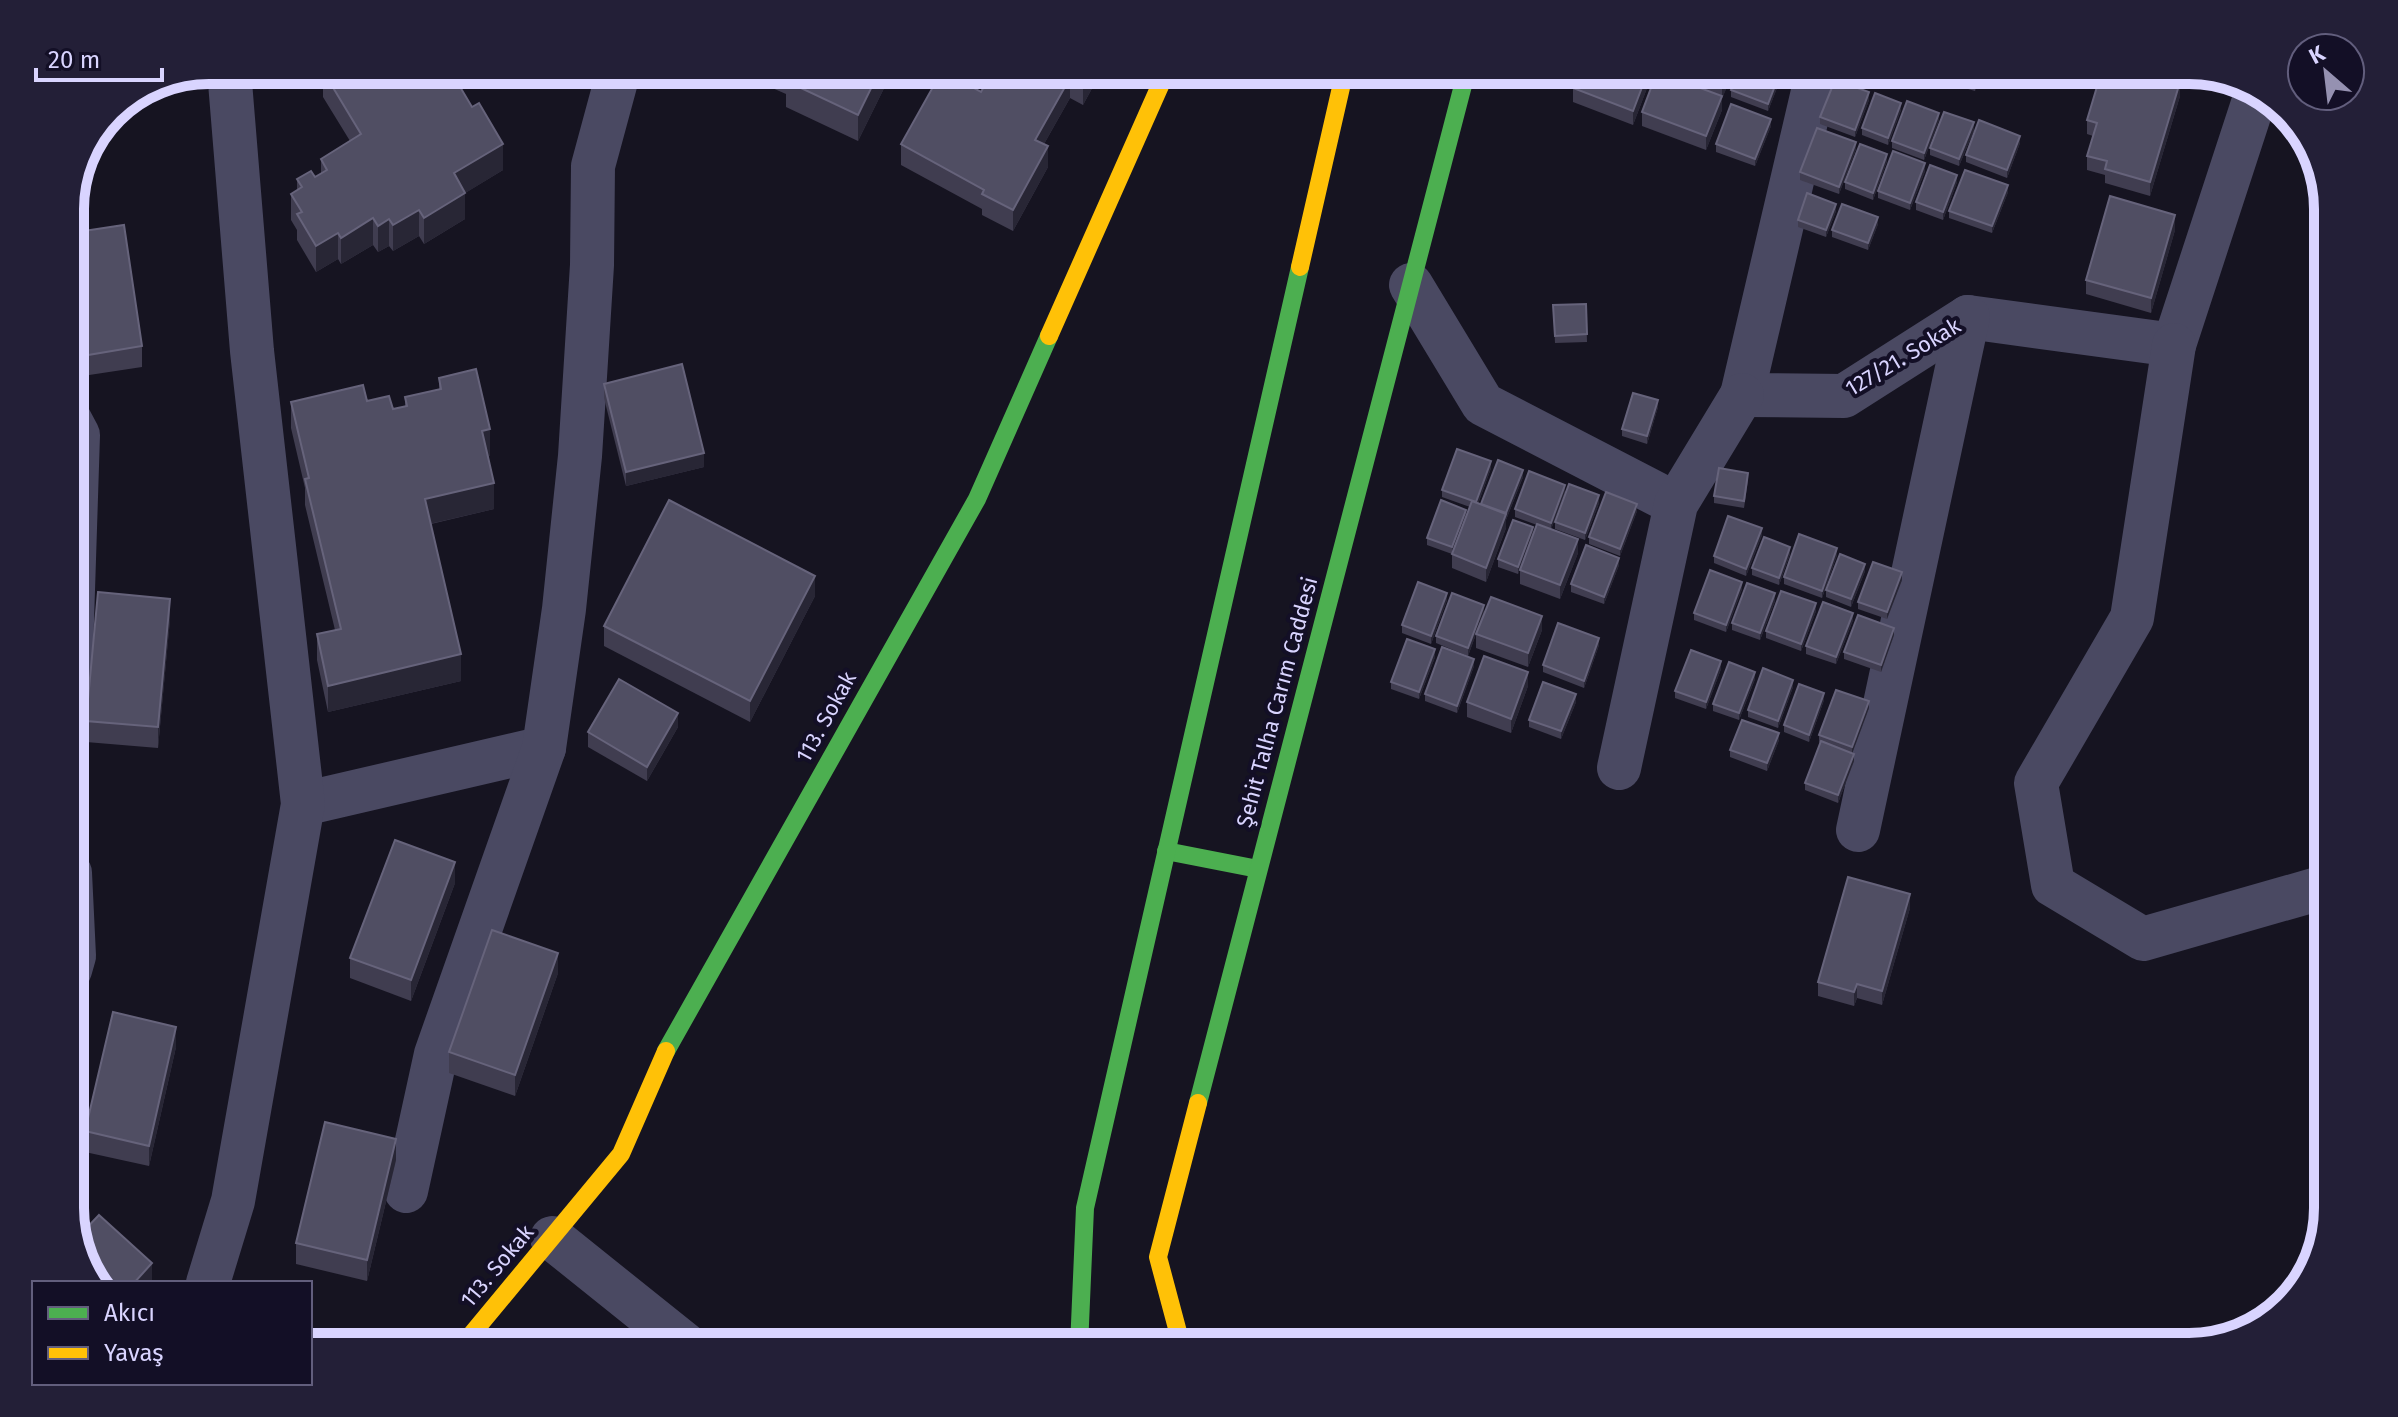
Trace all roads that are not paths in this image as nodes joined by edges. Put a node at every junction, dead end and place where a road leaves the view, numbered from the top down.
1 (230, 84) edge
2 (615, 84) edge
3 (1161, 84) edge
4 (1342, 84) edge
5 (1463, 84) edge
6 (1815, 84) edge
7 (2253, 102) edge
8 (1411, 285) junction
9 (1968, 317) junction
10 (2174, 345) junction
11 (1742, 395) junction
12 (1676, 504) junction
13 (544, 748) junction
14 (1619, 768) dead end
15 (303, 804) junction
16 (1858, 830) dead end
17 (1166, 851) junction
18 (1258, 869) junction
19 (2314, 888) edge
20 (406, 1191) dead end
21 (552, 1238) junction
22 (209, 1281) edge
23 (473, 1333) edge
24 (671, 1333) edge
25 (1080, 1333) edge
26 (1178, 1333) edge

1 - 15 street
2 - 13 street
3 - 21 street, 113. Sokak
4 - 17 street
5 - 8 street, Şehit Talha Carım Caddesi
6 - 11 street
7 - 10 street
8 - 12 street
8 - 18 street, Şehit Talha Carım Caddesi
9 - 10 street, 127/21. Sokak
9 - 11 street, 127/21. Sokak
9 - 16 street
10 - 19 street
11 - 12 street
12 - 14 street
13 - 15 street
13 - 20 street
15 - 22 street
17 - 18 street
17 - 25 street
18 - 26 street, Şehit Talha Carım Caddesi
21 - 23 street, 113. Sokak
21 - 24 street

